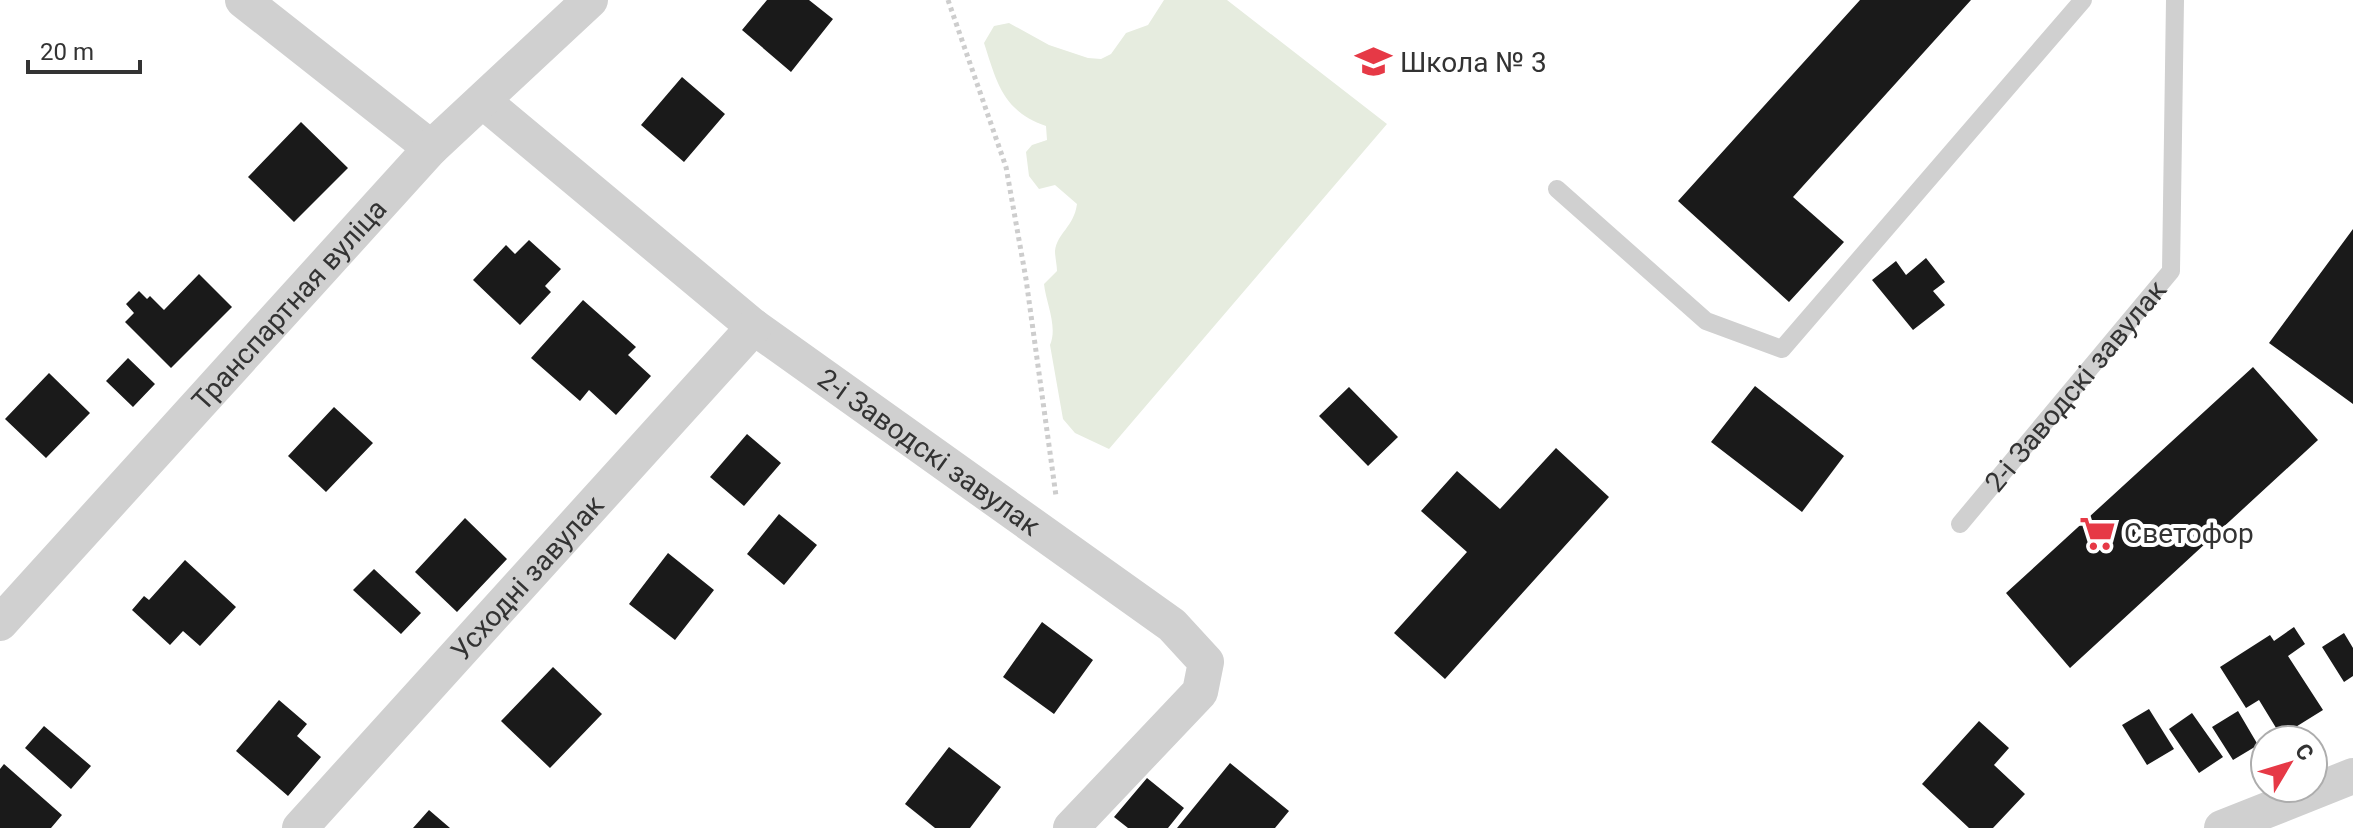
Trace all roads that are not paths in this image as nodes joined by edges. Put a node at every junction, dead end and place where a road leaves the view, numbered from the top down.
1 (243, 0) edge
2 (590, 0) edge
3 (2083, 0) edge
4 (2175, 0) edge
5 (483, 101) junction
6 (431, 148) junction
7 (1557, 189) dead end
8 (754, 327) junction
9 (1960, 524) dead end
10 (0, 623) edge
11 (2353, 776) edge
12 (300, 828) edge
13 (1071, 828) edge
14 (2222, 828) edge

1 - 6 street
2 - 5 street, Транспартная вуліца
3 - 7 lane
4 - 9 lane, 2-і Заводскі завулак
5 - 6 street, Транспартная вуліца
5 - 8 street, 2-і Заводскі завулак
6 - 10 street, Транспартная вуліца
8 - 12 street, Усходні завулак
8 - 13 street, 2-і Заводскі завулак
11 - 14 street

